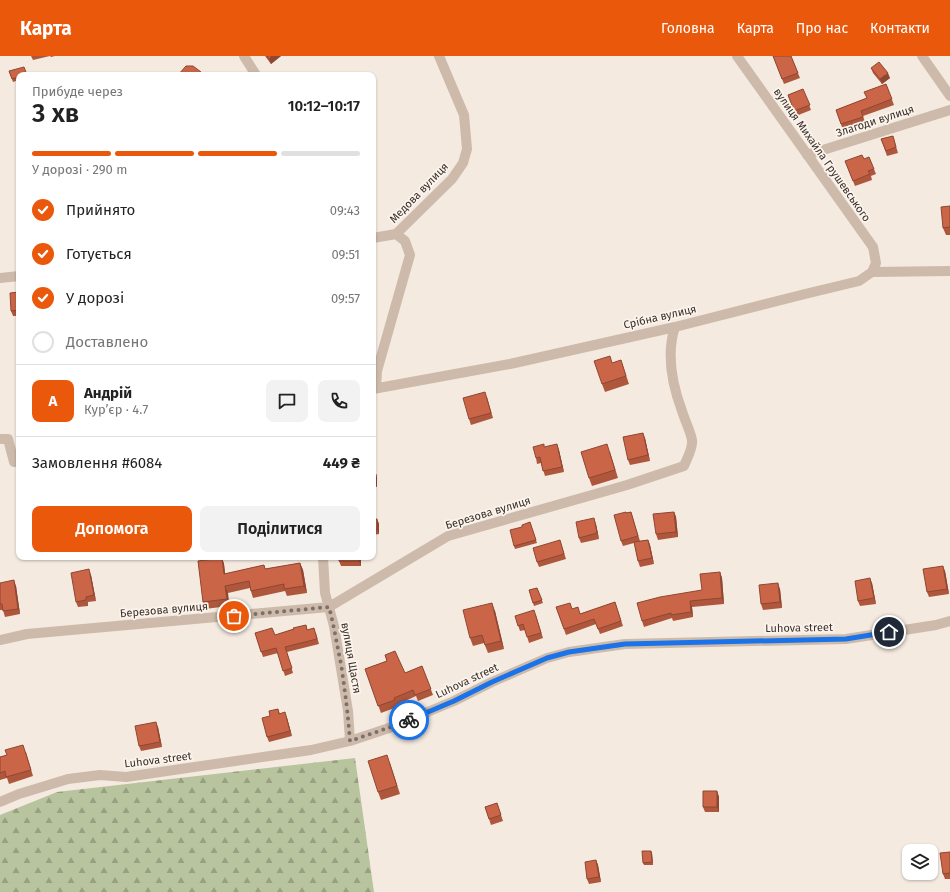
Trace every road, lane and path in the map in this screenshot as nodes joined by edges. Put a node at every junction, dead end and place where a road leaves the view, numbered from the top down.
1 (244, 56) edge
2 (439, 56) edge
3 (737, 56) edge
4 (922, 56) edge
5 (254, 72) edge
6 (950, 96) edge
7 (950, 110) edge
8 (807, 155) junction
9 (396, 234) junction
10 (376, 237) edge
11 (950, 271) edge
12 (872, 272) junction
13 (16, 276) edge
14 (0, 278) edge
15 (675, 327) junction
16 (376, 377) edge
17 (376, 389) edge
18 (0, 439) edge
19 (16, 462) edge
20 (323, 560) edge
21 (329, 607) junction
22 (950, 621) edge
23 (0, 640) edge
24 (350, 741) junction
25 (0, 802) edge

1 - 5 street
2 - 9 street, Медова вулиця
3 - 8 street, вулиця Михайла Грушевського
4 - 6 street
7 - 8 street, Злагоди вулиця
8 - 12 street, вулиця Михайла Грушевського
9 - 10 street, Медова вулиця
9 - 16 street
11 - 12 street, Срібна вулиця
12 - 15 street, Срібна вулиця
13 - 14 street
15 - 17 street, Срібна вулиця
15 - 21 street, Березова вулиця
18 - 19 street
20 - 21 street, вулиця Щастя
21 - 23 street, Березова вулиця
21 - 24 street, вулиця Щастя
22 - 24 street, Luhova street
24 - 25 street, Luhova street

